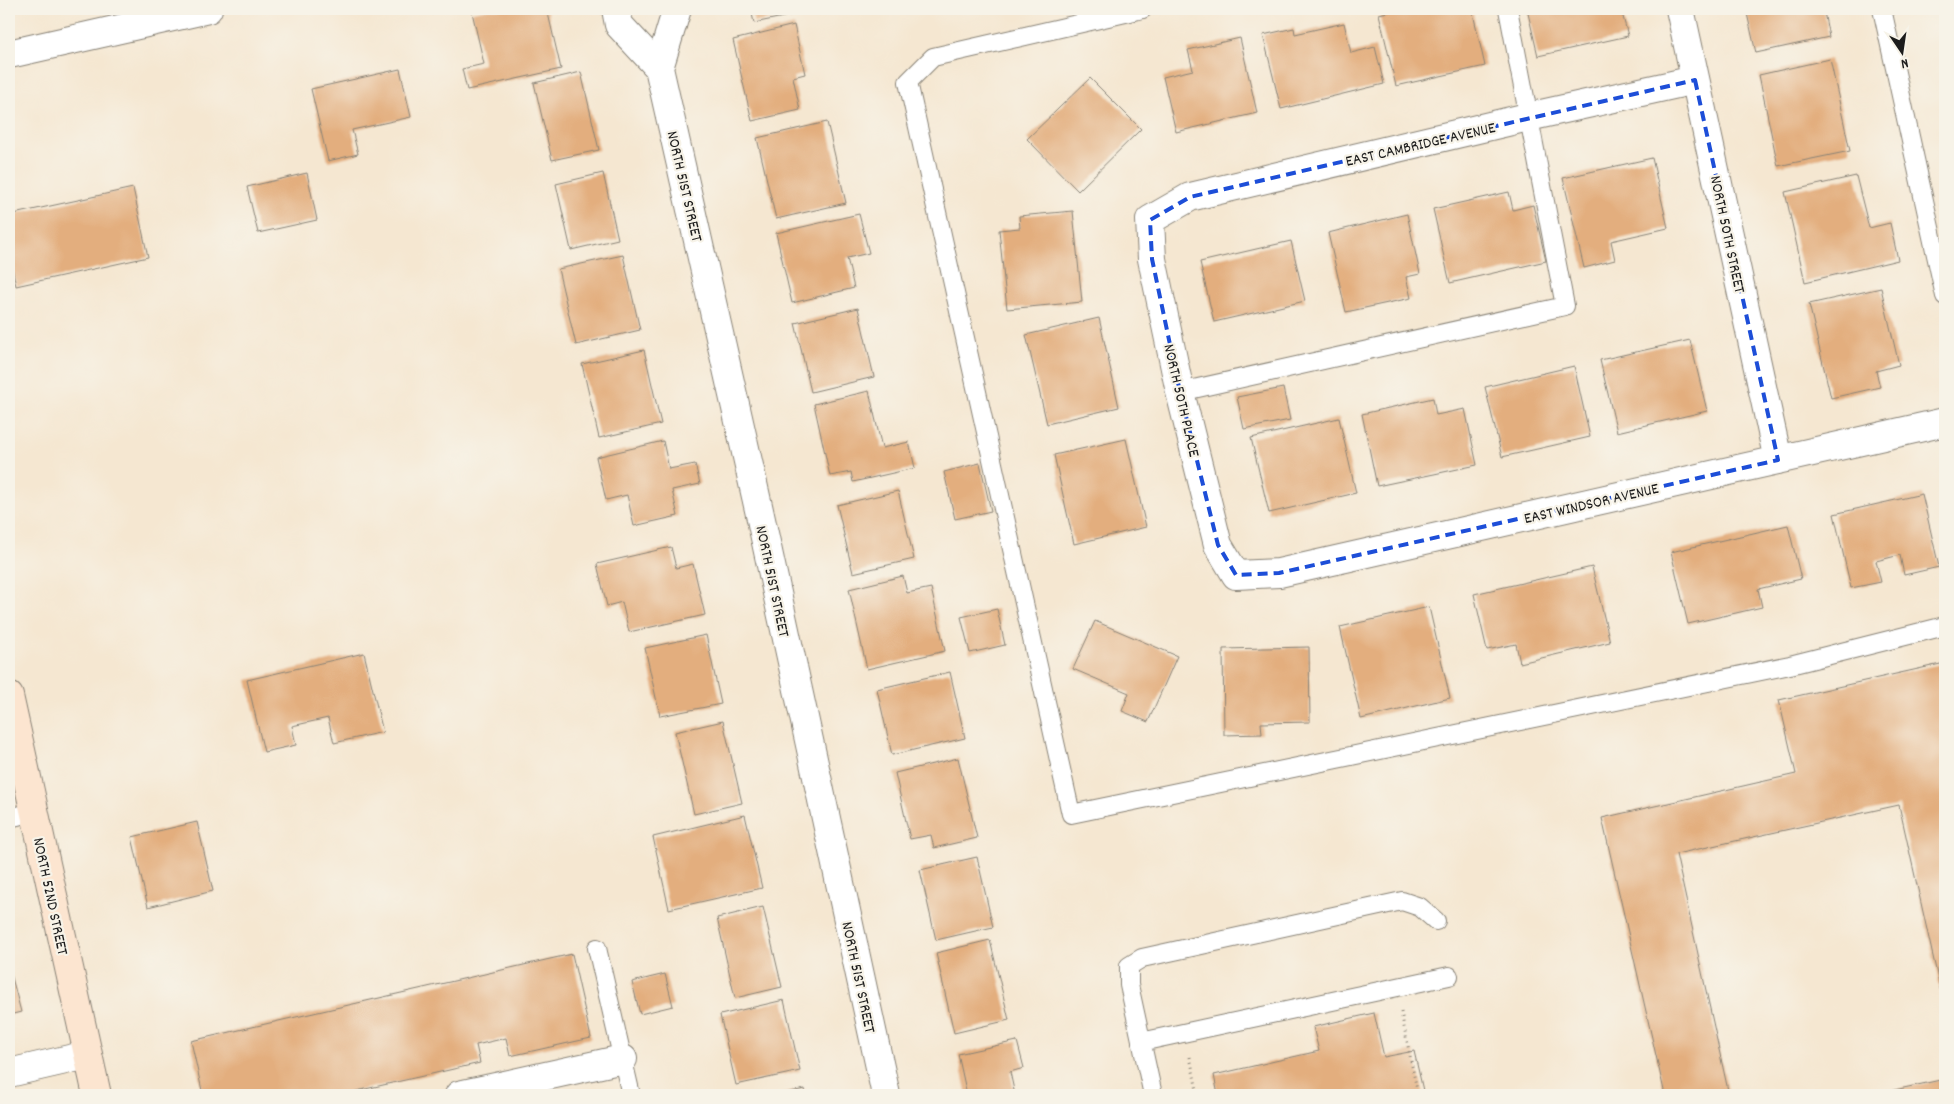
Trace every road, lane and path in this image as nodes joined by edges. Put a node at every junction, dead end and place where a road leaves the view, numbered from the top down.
1 (208, 9) edge
2 (616, 9) edge
3 (677, 9) edge
4 (1144, 9) edge
5 (1508, 9) edge
6 (1680, 9) edge
7 (1882, 9) edge
8 (9, 54) edge
9 (659, 68) junction
10 (1695, 80) junction
11 (1528, 117) junction
12 (1150, 220) joint
13 (1945, 296) edge
14 (1180, 392) junction
15 (1945, 422) edge
16 (1778, 460) junction
17 (1236, 575) joint
18 (1945, 626) edge
19 (9, 696) edge
20 (21, 815) edge
21 (1436, 921) dead end
22 (598, 948) dead end
23 (1449, 976) dead end
24 (1396, 987) junction
25 (1184, 1032) junction
26 (1141, 1042) junction
27 (87, 1055) junction
28 (623, 1059) junction
29 (9, 1073) edge
30 (97, 1095) edge
31 (459, 1095) edge
32 (631, 1095) edge
33 (886, 1095) edge
34 (1152, 1095) edge
35 (1198, 1095) edge
36 (1418, 1095) edge

1 - 8 street
2 - 9 street, NORTH 51ST STREET
3 - 9 street, NORTH 51ST STREET
4 - 18 lane
5 - 11 lane
6 - 10 street, NORTH 50TH STREET
7 - 13 lane
9 - 33 street, NORTH 51ST STREET
10 - 11 street, EAST CAMBRIDGE AVENUE
10 - 16 street, NORTH 50TH STREET
11 - 12 street, EAST CAMBRIDGE AVENUE
11 - 14 lane
12 - 14 street, NORTH 50TH PLACE
14 - 17 street, NORTH 50TH PLACE
15 - 16 street, EAST WINDSOR AVENUE
16 - 17 street, EAST WINDSOR AVENUE
19 - 20 main road, NORTH 52ND STREET
20 - 27 main road, NORTH 52ND STREET
21 - 26 lane
22 - 28 lane
23 - 24 lane
24 - 25 lane
24 - 36 path
25 - 26 lane
25 - 35 path
26 - 34 lane
27 - 29 street
27 - 30 main road, NORTH 52ND STREET
28 - 31 street
28 - 32 lane

